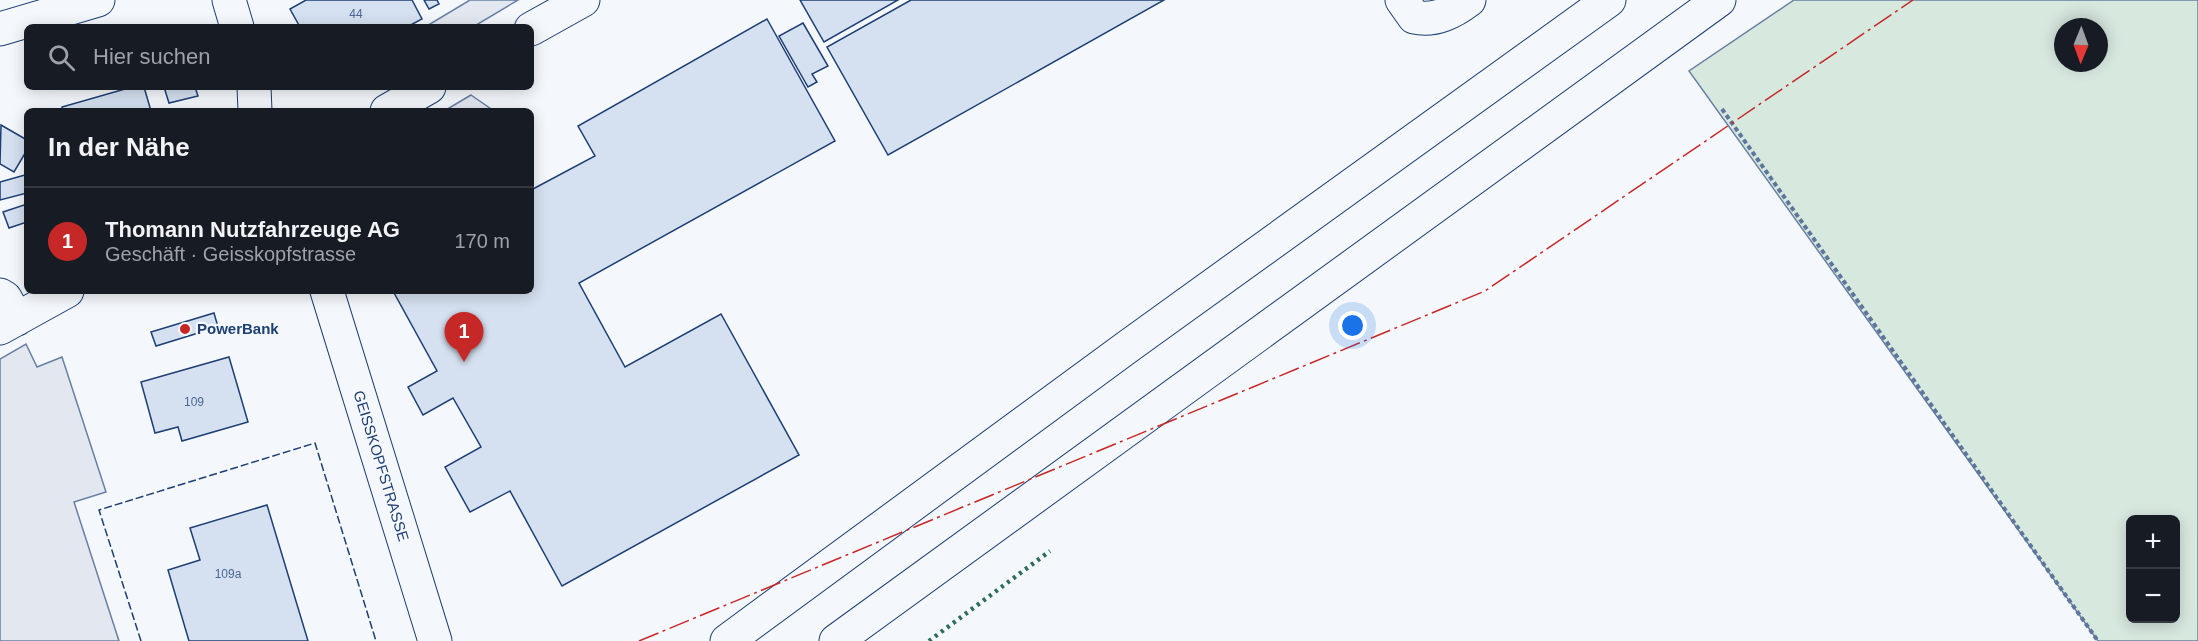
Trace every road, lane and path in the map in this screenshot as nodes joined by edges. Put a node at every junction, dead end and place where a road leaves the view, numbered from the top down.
1 (98, 0) edge
2 (229, 0) edge
3 (583, 0) edge
4 (1402, 0) edge
5 (1469, 0) edge
6 (1609, 0) edge
7 (1719, 0) edge
8 (236, 24) edge
9 (534, 27) edge
10 (0, 29) edge
11 (254, 90) edge
12 (424, 90) edge
13 (255, 108) edge
14 (392, 108) edge
15 (1722, 109) dead end
16 (59, 294) edge
17 (328, 294) edge
18 (6, 314) edge
19 (435, 641) edge
20 (727, 641) edge
21 (836, 641) edge
22 (2098, 641) edge

1 - 10 main road
2 - 8 main road
3 - 9 main road
4 - 5 main road
6 - 20 main road
7 - 21 main road
11 - 13 main road
12 - 14 main road
15 - 22 path
16 - 18 main road
17 - 19 main road, GEISSKOPFSTRASSE

